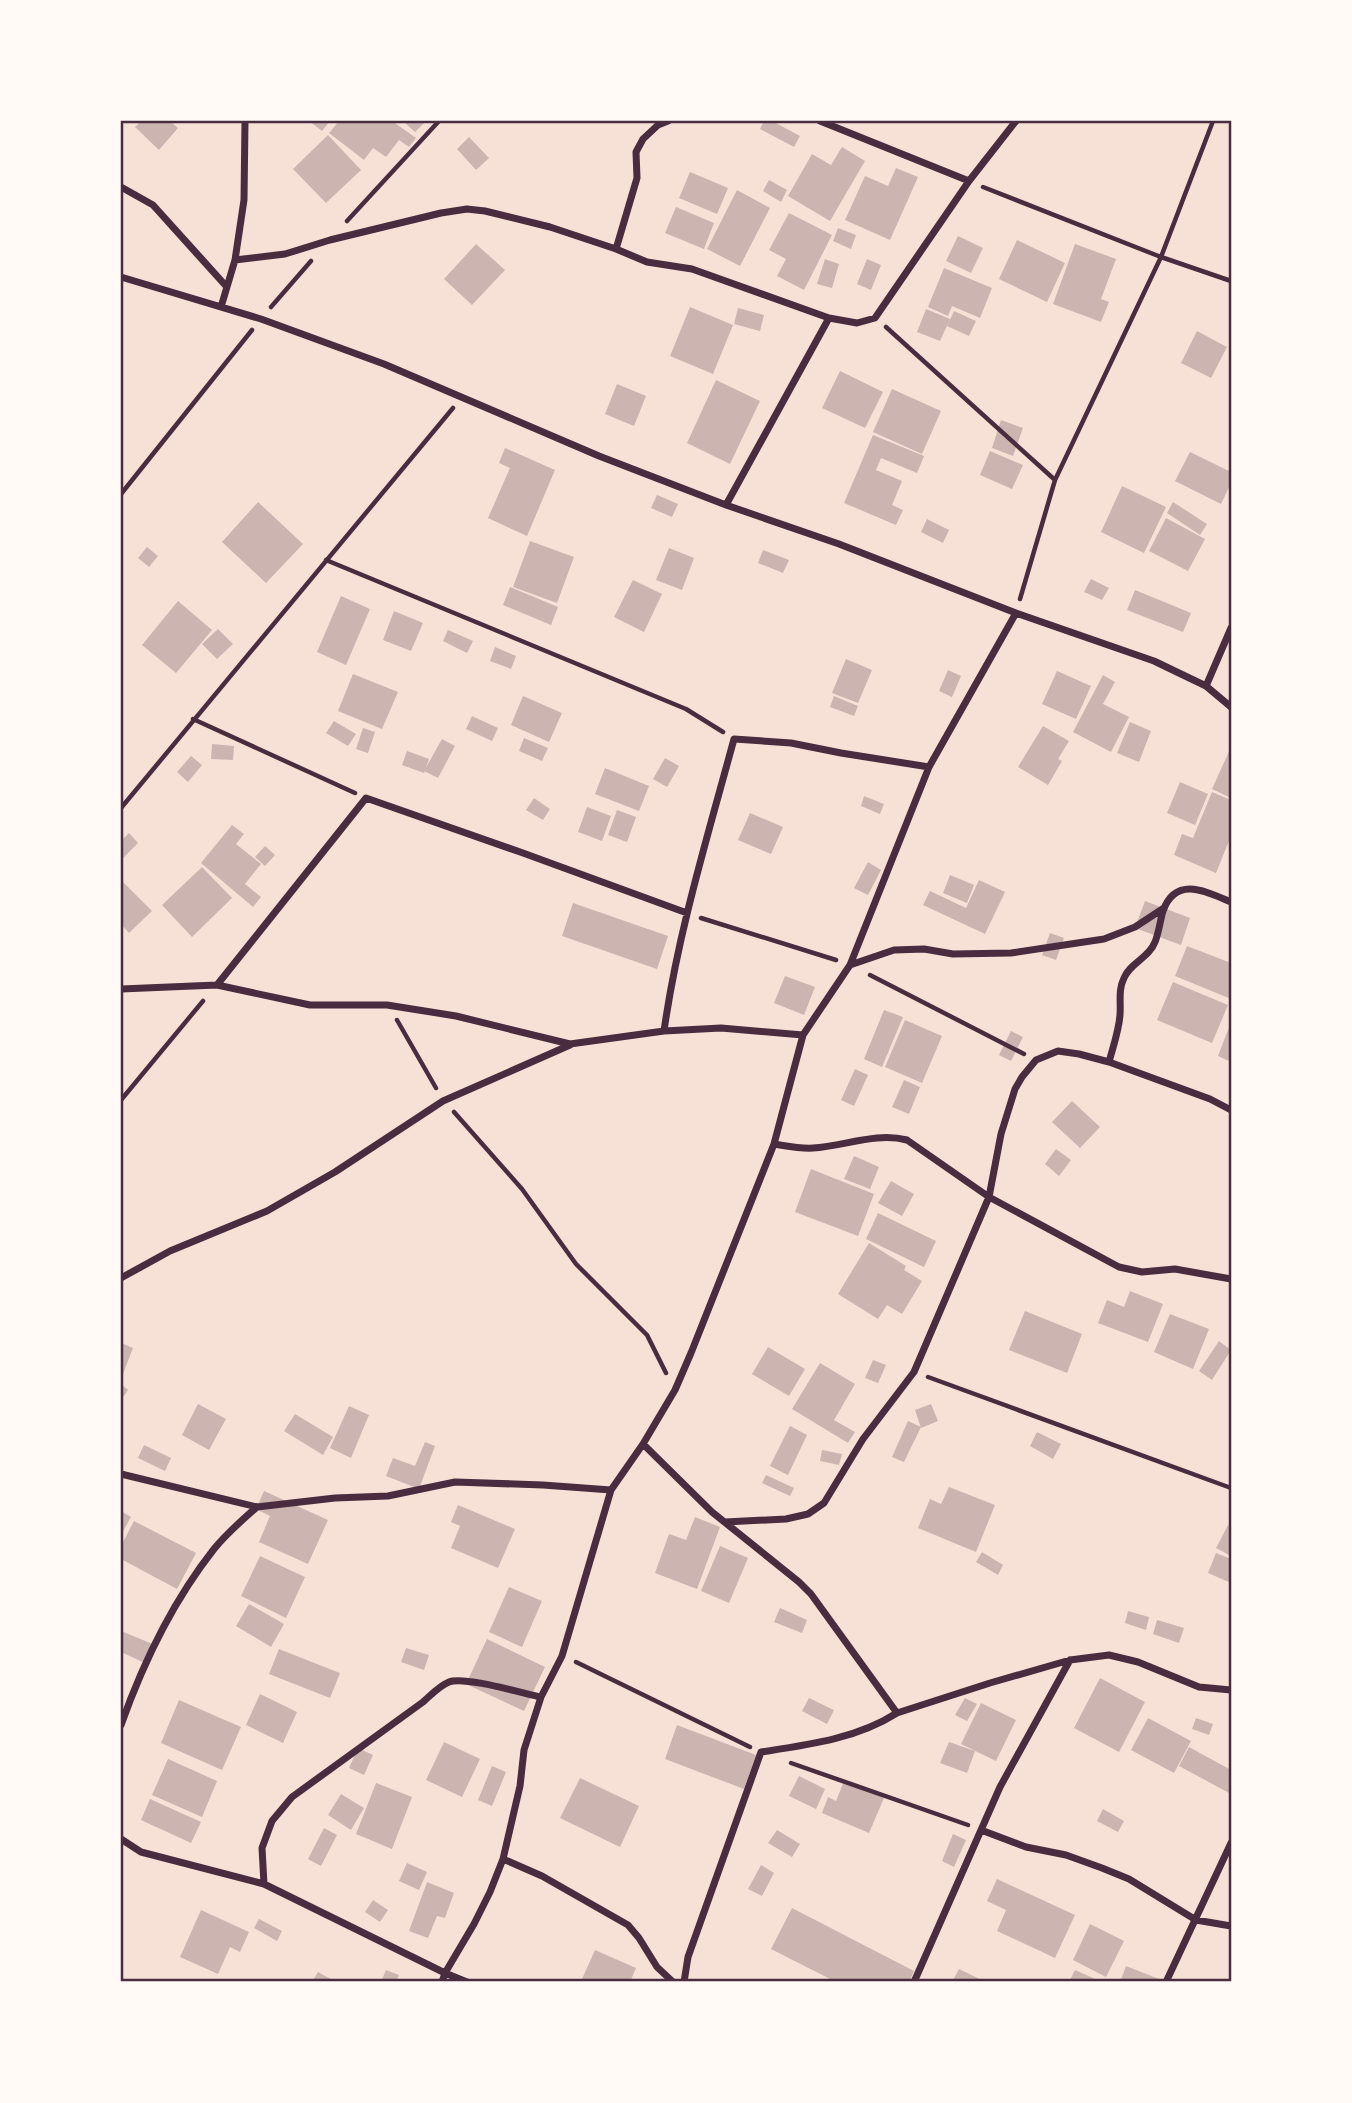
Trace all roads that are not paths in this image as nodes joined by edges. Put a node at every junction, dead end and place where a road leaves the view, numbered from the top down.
1 (245, 121) edge
2 (667, 121) edge
3 (820, 121) edge
4 (1016, 121) edge
5 (969, 181) junction
6 (121, 187) edge
7 (617, 249) junction
8 (235, 260) junction
9 (121, 277) edge
10 (226, 286) junction
11 (221, 307) junction
12 (829, 318) junction
13 (726, 505) junction
14 (1016, 613) junction
15 (1231, 628) edge
16 (1206, 686) junction
17 (1231, 707) edge
18 (929, 766) junction
19 (1231, 902) edge
20 (1164, 908) junction
21 (687, 913) junction
22 (850, 965) junction
23 (217, 985) junction
24 (121, 989) edge
25 (664, 1031) junction
26 (803, 1035) junction
27 (570, 1044) junction
28 (1109, 1062) junction
29 (1231, 1110) edge
30 (774, 1144) junction
31 (989, 1197) junction
32 (121, 1278) edge
33 (1231, 1279) edge
34 (643, 1444) junction
35 (121, 1474) edge
36 (611, 1490) junction
37 (257, 1507) junction
38 (725, 1522) junction
39 (1070, 1660) junction
40 (1231, 1690) edge
41 (121, 1694) edge
42 (541, 1697) junction
43 (130, 1698) junction
44 (897, 1713) junction
45 (121, 1725) edge
46 (981, 1830) junction
47 (121, 1839) edge
48 (1231, 1843) edge
49 (503, 1859) junction
50 (264, 1884) junction
51 (1196, 1920) junction
52 (1231, 1926) edge
53 (445, 1973) junction
54 (442, 1982) edge
55 (467, 1982) edge
56 (673, 1982) edge
57 (684, 1982) edge
58 (914, 1982) edge
59 (1167, 1982) edge

1 - 8 street
2 - 7 street
3 - 5 street
4 - 5 street
5 - 12 street
6 - 10 street
7 - 8 street
7 - 12 street
8 - 10 street
9 - 11 street
10 - 11 street
11 - 13 street
12 - 13 street
13 - 14 street
14 - 16 street
14 - 18 street
15 - 16 street
16 - 17 street
18 - 21 street
18 - 22 street
19 - 20 street
20 - 22 street
20 - 28 street
21 - 23 street
21 - 25 street
22 - 26 street
23 - 24 street
23 - 27 street
25 - 26 street
25 - 27 street
26 - 30 street
27 - 32 street
28 - 29 street
28 - 31 street
30 - 31 street
30 - 34 street
31 - 33 street
31 - 38 street
34 - 36 street
34 - 38 street
35 - 37 street
36 - 37 street
36 - 42 street
37 - 43 street
38 - 44 street
39 - 40 street
39 - 44 street
39 - 46 street
41 - 43 street
42 - 49 street
42 - 50 street
43 - 45 street
44 - 57 street
46 - 51 street
46 - 58 street
47 - 50 street
48 - 51 street
49 - 53 street
49 - 56 street
50 - 53 street
51 - 52 street
51 - 59 street
53 - 54 street
53 - 55 street

